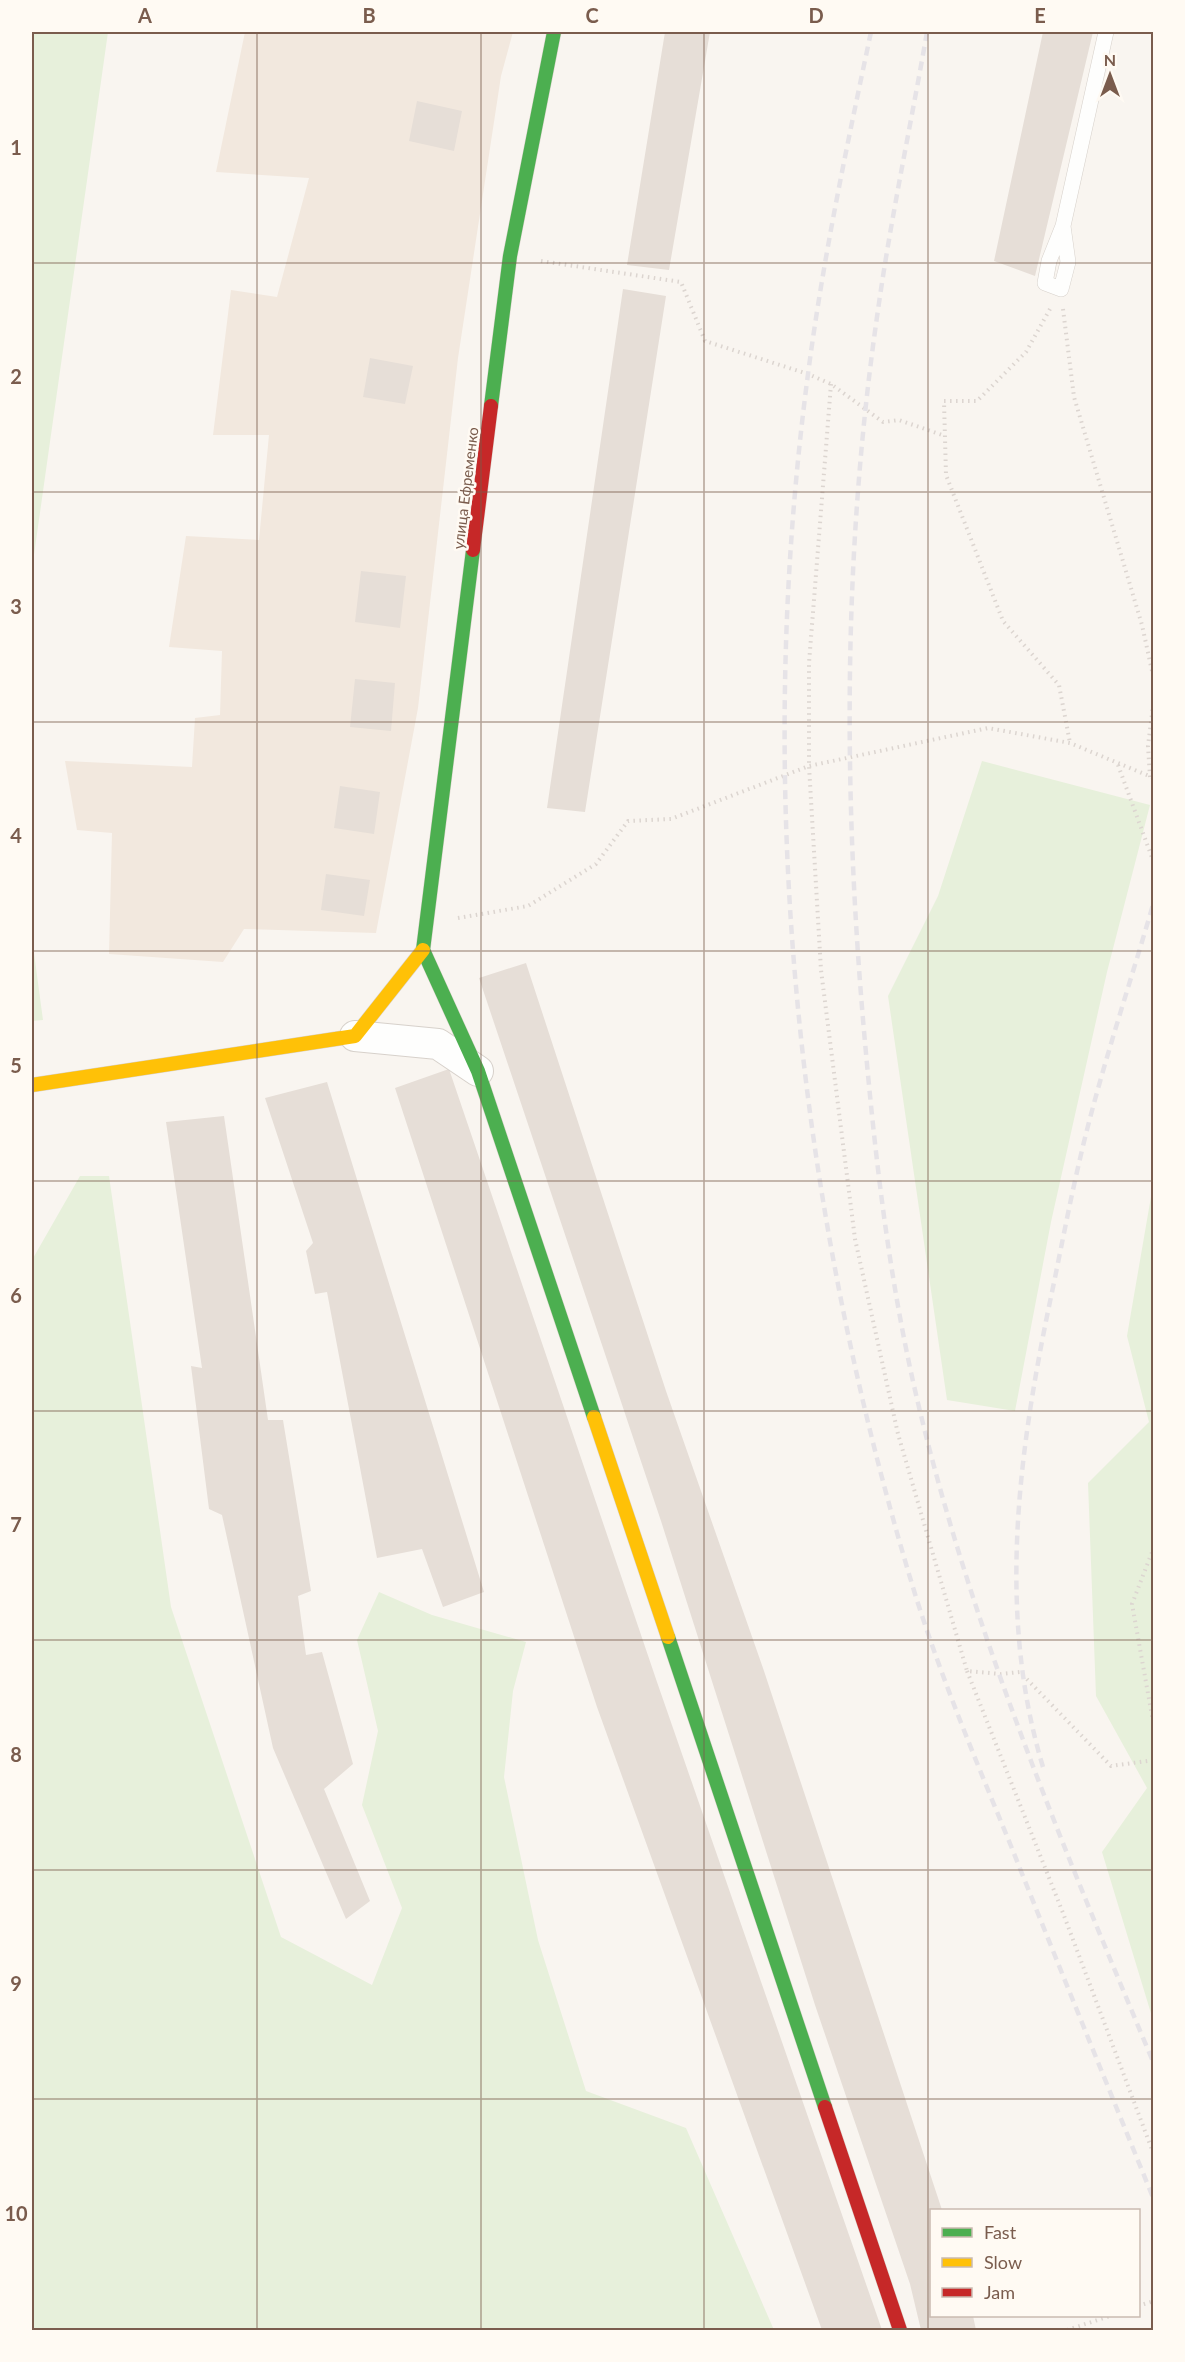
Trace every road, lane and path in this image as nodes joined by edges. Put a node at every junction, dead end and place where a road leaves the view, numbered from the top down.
1 (554, 32) edge
2 (1106, 32) edge
3 (510, 256) junction
4 (1061, 289) junction
5 (831, 384) junction
6 (945, 436) junction
7 (1154, 681) edge
8 (1154, 698) edge
9 (1070, 743) junction
10 (1118, 764) junction
11 (809, 766) junction
12 (1152, 777) edge
13 (1154, 863) edge
14 (426, 923) junction
15 (423, 950) junction
16 (355, 1036) junction
17 (478, 1071) junction
18 (32, 1084) edge
19 (1154, 1548) edge
20 (967, 1671) junction
21 (1154, 1727) edge
22 (1154, 1760) edge
23 (1154, 2155) edge
24 (1107, 2317) edge
25 (900, 2331) edge
26 (1067, 2331) edge

1 - 3 street, улица Ефременко
2 - 4 lane
3 - 5 path
3 - 14 street, улица Ефременко
4 - 6 path
4 - 7 path
5 - 6 path
5 - 11 path
6 - 9 path
8 - 12 path
9 - 10 path
9 - 11 path
10 - 12 path
10 - 13 path
11 - 14 path
11 - 20 path
14 - 15 street, улица Ефременко
15 - 16 street
15 - 17 street
16 - 17 street
16 - 18 street
17 - 25 street
19 - 21 path
20 - 22 path
20 - 23 path
24 - 26 path

